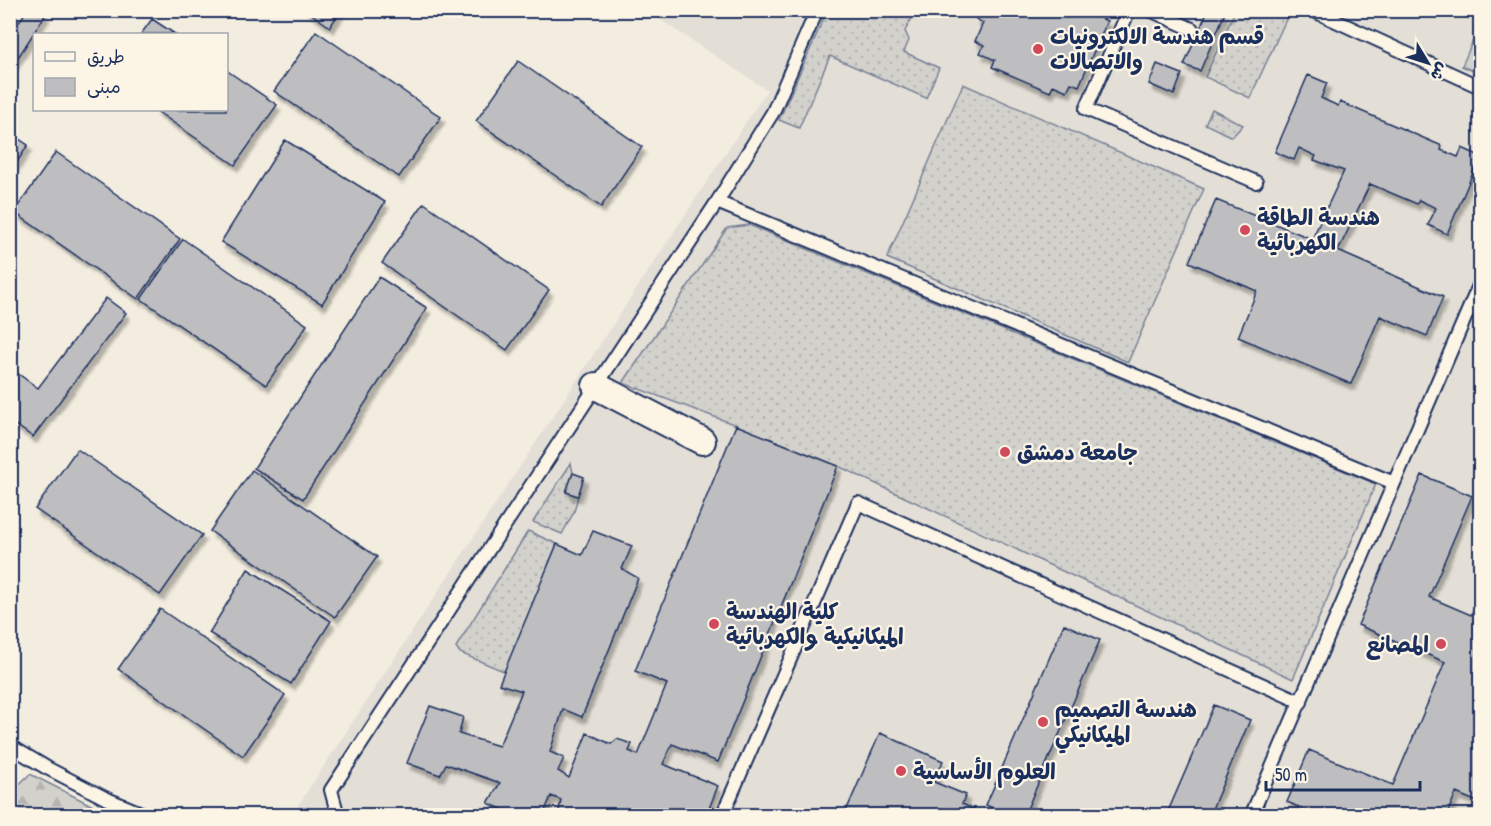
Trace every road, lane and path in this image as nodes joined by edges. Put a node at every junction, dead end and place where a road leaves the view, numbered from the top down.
1 (817, 10) edge
2 (1129, 10) edge
3 (1150, 10) edge
4 (1312, 10) edge
5 (1192, 29) dead end
6 (1480, 87) edge
7 (1256, 182) dead end
8 (717, 202) junction
9 (1480, 283) edge
10 (596, 386) junction
11 (702, 441) dead end
12 (1394, 483) junction
13 (1301, 702) junction
14 (10, 746) edge
15 (148, 816) edge
16 (338, 816) edge
17 (722, 816) edge
18 (1251, 816) edge

1 - 8 lane
2 - 7 lane
3 - 5 lane
4 - 6 lane
8 - 10 lane
8 - 12 lane
9 - 12 lane
10 - 11 street
10 - 16 lane
12 - 13 lane
13 - 17 lane
13 - 18 lane
14 - 15 lane

